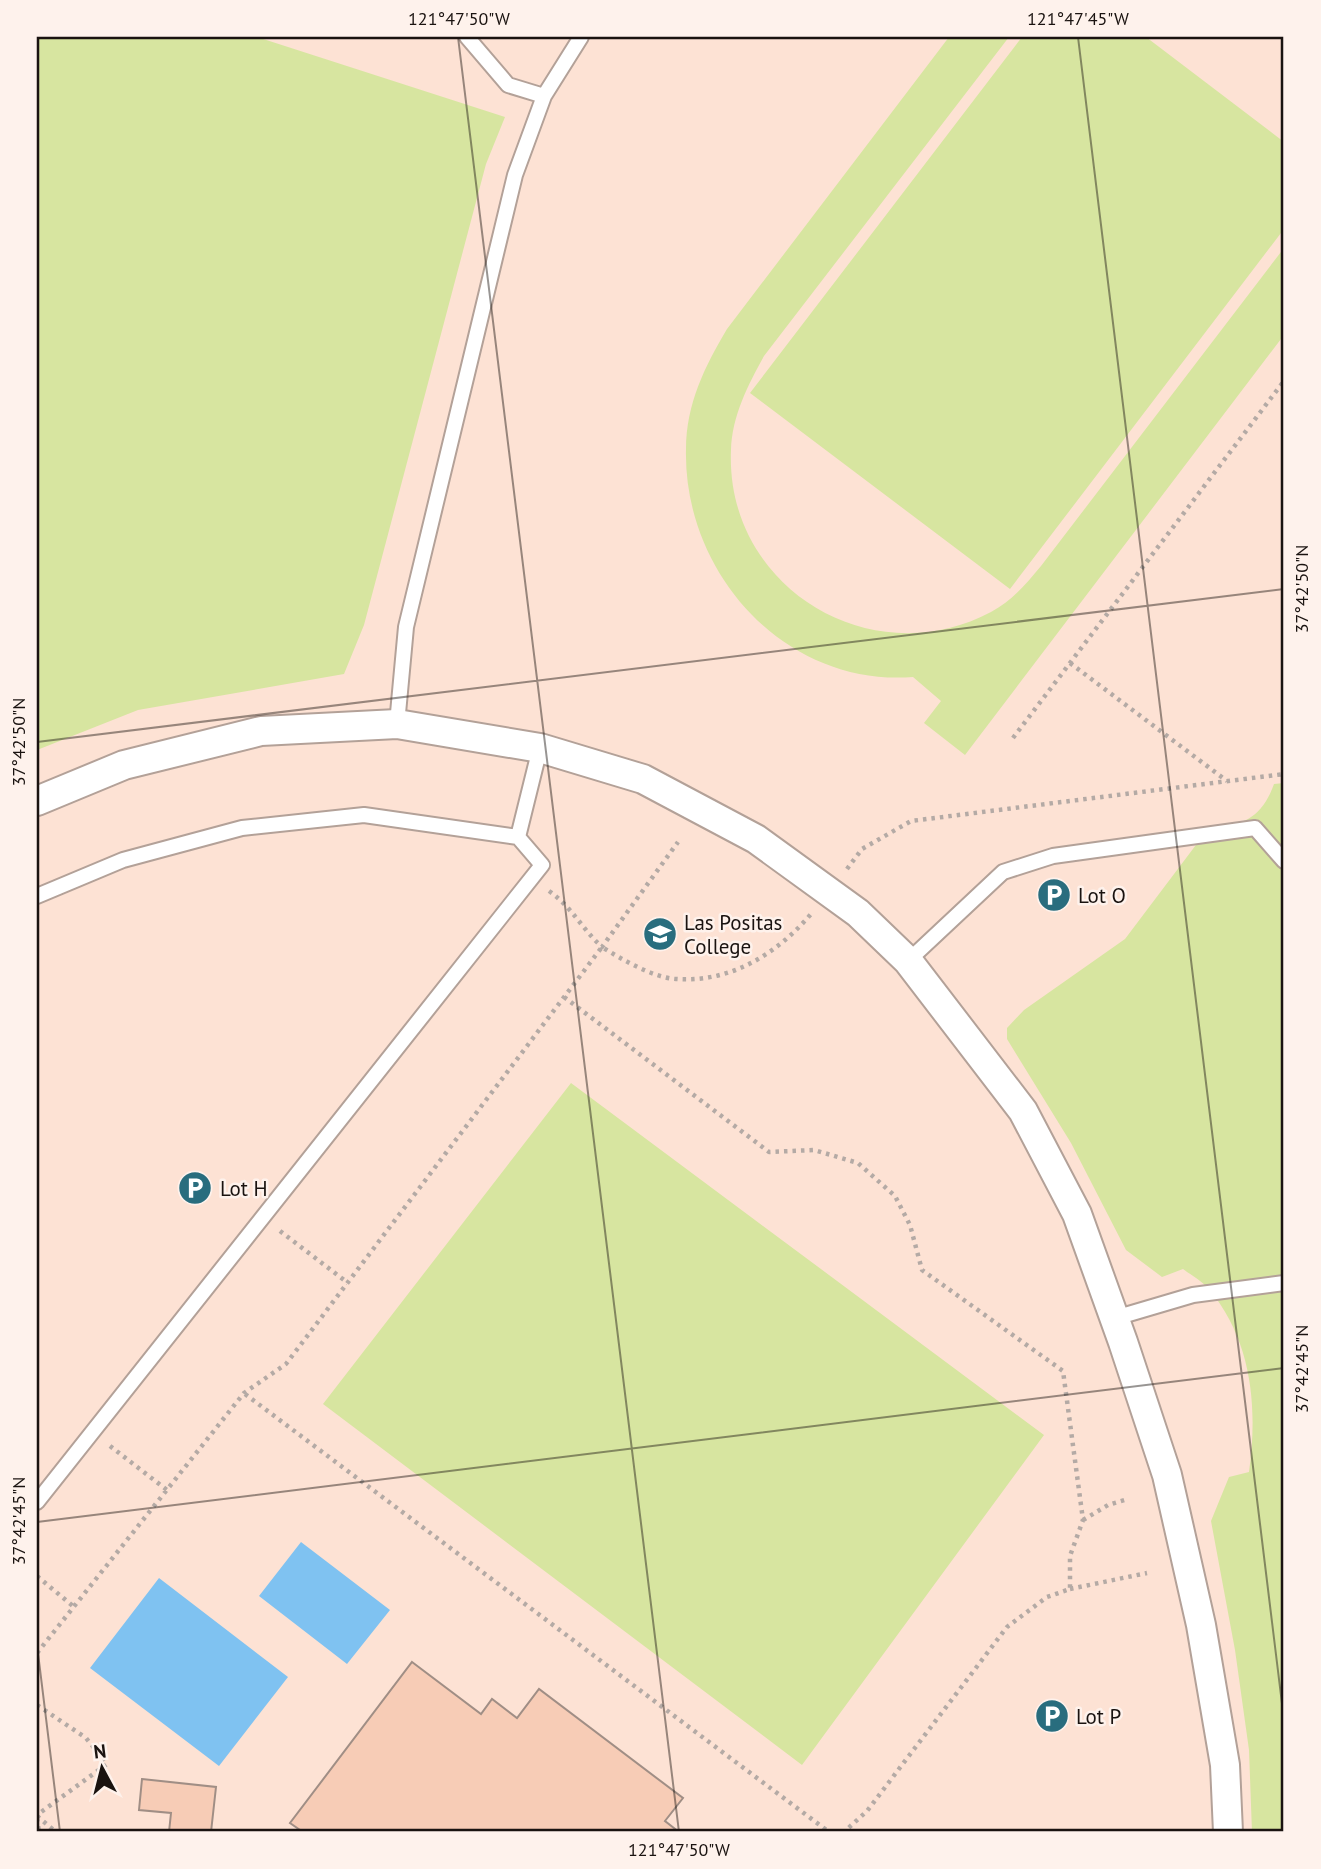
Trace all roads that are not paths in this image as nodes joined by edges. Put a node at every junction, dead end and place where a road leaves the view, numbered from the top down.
1 (467, 37) edge
2 (581, 37) edge
3 (544, 96) junction
4 (397, 724) junction
5 (540, 748) junction
6 (37, 801) edge
7 (518, 837) junction
8 (1284, 861) edge
9 (37, 896) edge
10 (908, 961) junction
11 (1284, 1283) edge
12 (1115, 1318) junction
13 (37, 1503) edge
14 (1228, 1832) edge

1 - 3 lane
2 - 3 lane
3 - 4 lane
4 - 5 street
4 - 6 street
5 - 7 lane
5 - 10 street
7 - 9 lane
7 - 13 lane
8 - 10 lane
10 - 12 street
11 - 12 lane
12 - 14 street

